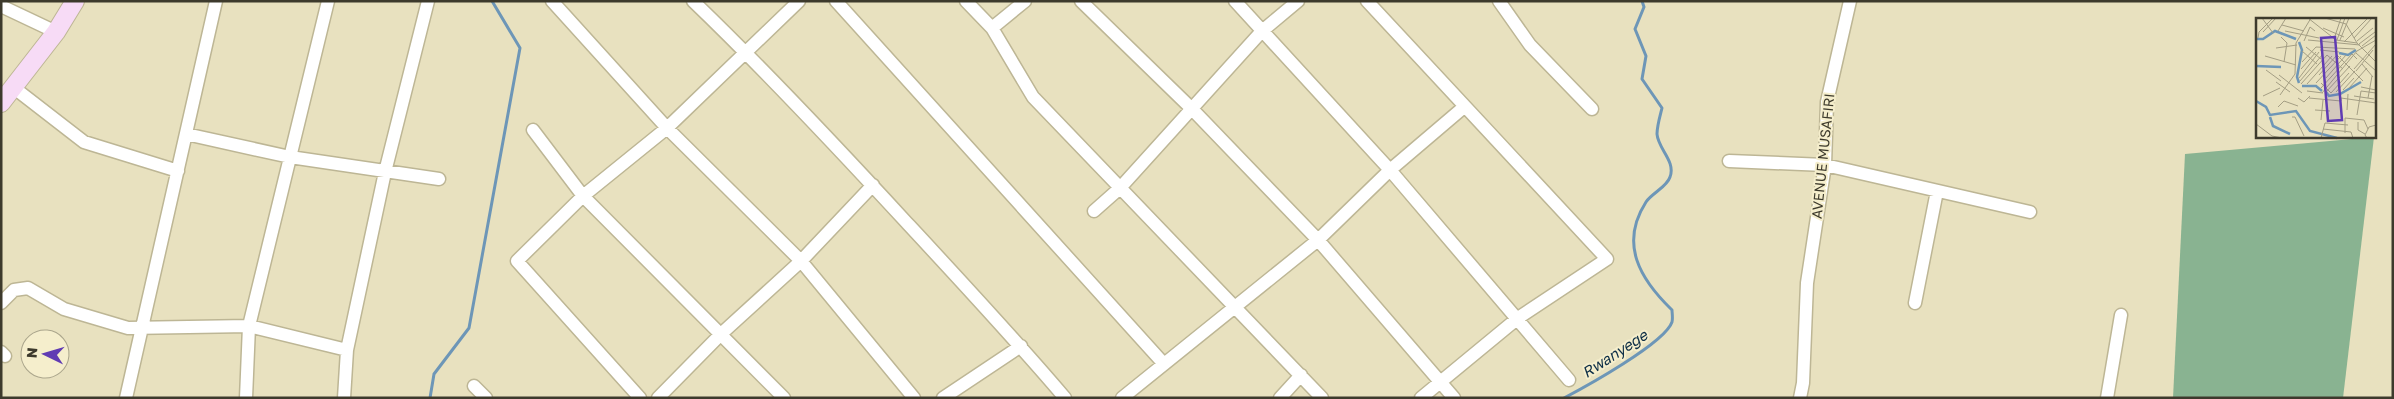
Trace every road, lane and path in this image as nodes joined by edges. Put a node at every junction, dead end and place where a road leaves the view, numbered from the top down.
1 (75, 1) edge
2 (216, 1) edge
3 (328, 1) edge
4 (428, 1) edge
5 (552, 1) edge
6 (693, 1) edge
7 (799, 1) edge
8 (836, 1) edge
9 (966, 1) edge
10 (1025, 1) edge
11 (1081, 1) edge
12 (1235, 1) edge
13 (1298, 1) edge
14 (1367, 1) edge
15 (1498, 1) edge
16 (1850, 1) edge
17 (1, 6) edge
18 (992, 28) junction
19 (1262, 31) junction
20 (56, 32) junction
21 (746, 52) junction
22 (13, 87) junction
23 (1, 102) edge
24 (1464, 107) junction
25 (1192, 109) junction
26 (1592, 109) dead end
27 (668, 128) junction
28 (533, 130) dead end
29 (186, 134) junction
30 (290, 157) junction
31 (1728, 161) dead end
32 (1825, 165) junction
33 (1390, 170) junction
34 (178, 171) junction
35 (385, 172) junction
36 (439, 179) dead end
37 (872, 185) junction
38 (1120, 188) junction
39 (1937, 191) junction
40 (583, 196) junction
41 (1094, 211) dead end
42 (2030, 212) dead end
43 (1318, 240) junction
44 (801, 260) junction
45 (1, 303) edge
46 (1915, 303) dead end
47 (1237, 307) junction
48 (2121, 315) dead end
49 (1518, 318) junction
50 (249, 326) junction
51 (142, 328) junction
52 (721, 334) junction
53 (1021, 346) junction
54 (346, 350) junction
55 (1164, 364) junction
56 (1301, 375) junction
57 (1569, 380) dead end
58 (1440, 382) junction
59 (474, 386) dead end
60 (126, 398) edge
61 (246, 398) edge
62 (344, 398) edge
63 (486, 398) edge
64 (640, 398) edge
65 (658, 398) edge
66 (784, 398) edge
67 (914, 398) edge
68 (943, 398) edge
69 (1065, 398) edge
70 (1122, 398) edge
71 (1280, 398) edge
72 (1322, 398) edge
73 (1421, 398) edge
74 (1454, 398) edge
75 (1800, 398) edge
76 (2107, 398) edge

1 - 20 street
2 - 29 street
3 - 30 street
4 - 35 street
5 - 27 street
6 - 21 street
7 - 21 street
8 - 55 street
9 - 18 street
10 - 18 street
11 - 25 street
12 - 19 street
13 - 19 street
14 - 24 street
15 - 26 street
16 - 32 street, AVENUE MUSAFIRI
17 - 20 street
18 - 38 street
19 - 25 street
19 - 33 street
20 - 22 street
21 - 27 street
21 - 37 street
22 - 23 street
22 - 34 street
24 - 33 street
24 - 49 street
25 - 38 street
25 - 43 street
27 - 40 street
27 - 44 street
28 - 40 street
29 - 30 street
29 - 34 street
30 - 35 street
30 - 50 street
31 - 32 street
32 - 39 street
32 - 75 street, AVENUE MUSAFIRI
33 - 43 street
33 - 49 street
34 - 51 street
35 - 36 street
35 - 54 street
37 - 44 street
37 - 53 street
38 - 41 street
38 - 47 street
39 - 42 street
39 - 46 street
40 - 52 street
40 - 64 street
43 - 47 street
43 - 58 street
44 - 52 street
44 - 67 street
45 - 51 street
47 - 55 street
47 - 56 street
48 - 76 street
49 - 57 street
49 - 58 street
50 - 51 street
50 - 54 street
50 - 61 street
51 - 60 street
52 - 65 street
52 - 66 street
53 - 68 street
53 - 69 street
54 - 62 street
55 - 70 street
56 - 71 street
56 - 72 street
58 - 73 street
58 - 74 street
59 - 63 street

